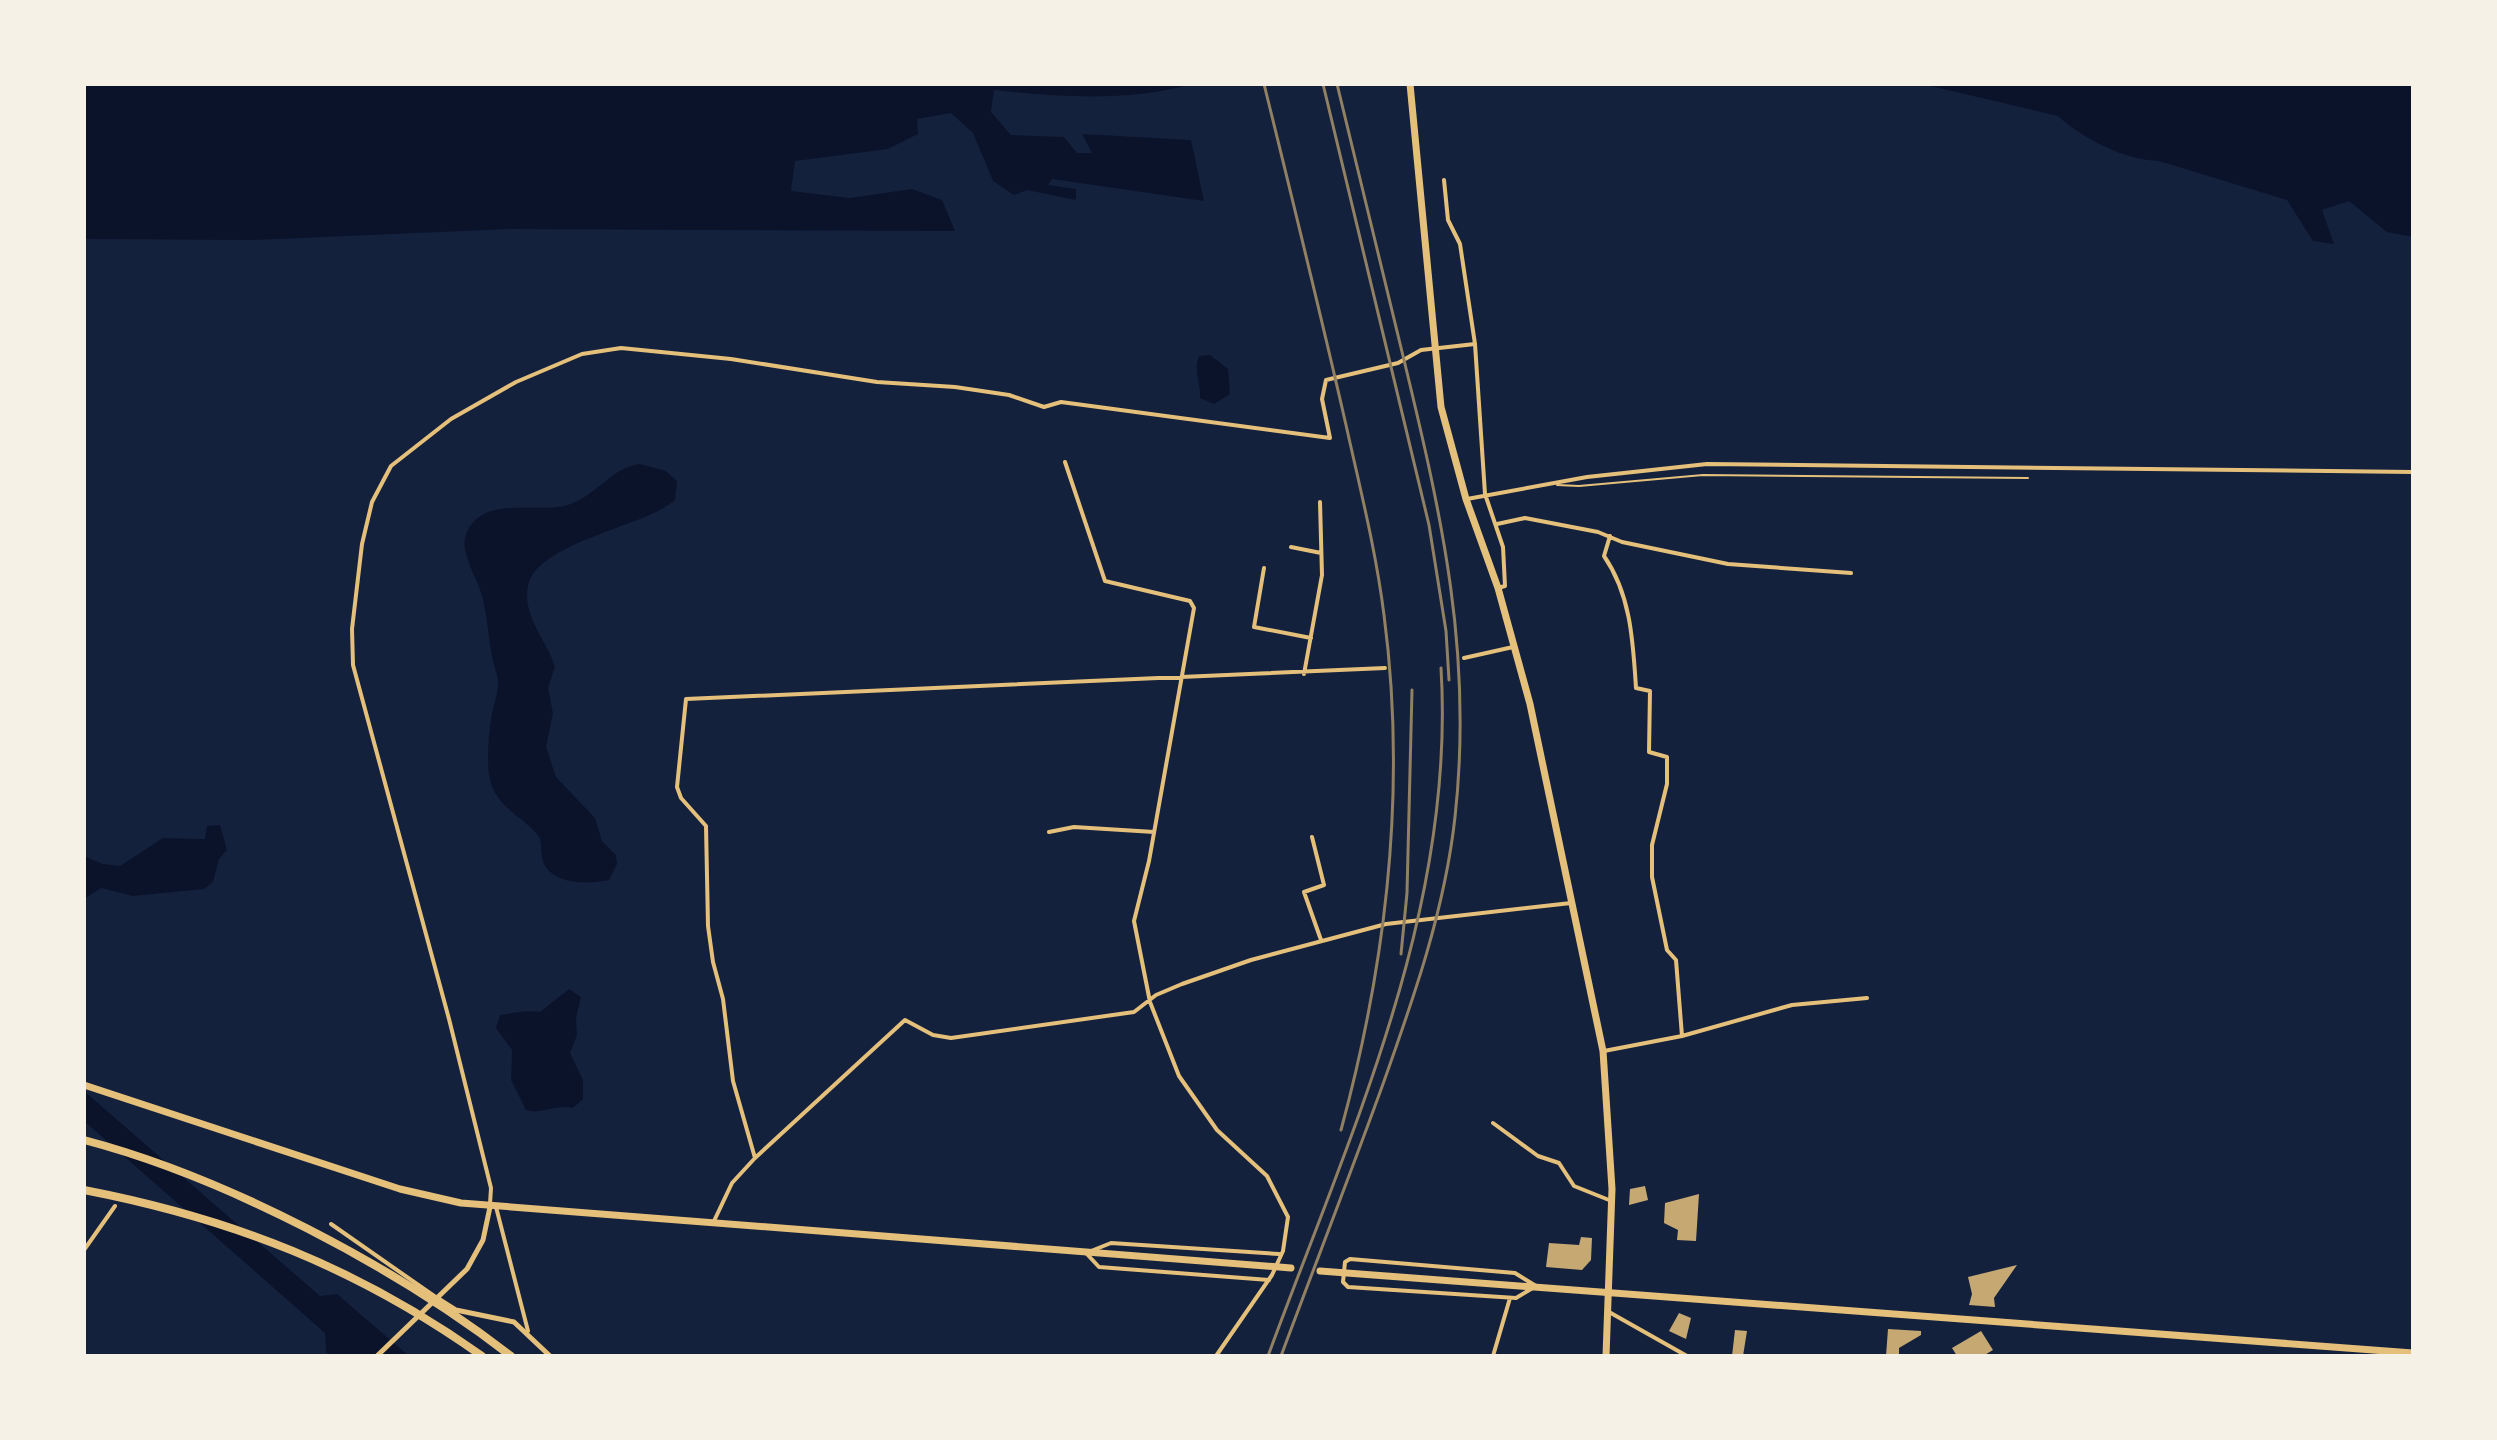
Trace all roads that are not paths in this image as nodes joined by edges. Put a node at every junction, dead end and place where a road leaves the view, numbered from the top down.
1 (1410, 84) edge
2 (1444, 180) dead end
3 (1475, 344) junction
4 (1065, 462) dead end
5 (2413, 472) edge
6 (2028, 478) dead end
7 (1552, 484) junction
8 (1485, 494) junction
9 (1466, 499) junction
10 (1320, 502) dead end
11 (1497, 524) junction
12 (1610, 536) junction
13 (1291, 547) dead end
14 (1321, 553) junction
15 (1264, 568) dead end
16 (1851, 573) dead end
17 (1498, 588) junction
18 (1311, 638) junction
19 (1515, 647) junction
20 (1464, 658) dead end
21 (1385, 668) dead end
22 (1304, 674) junction
23 (1183, 676) junction
24 (1049, 832) dead end
25 (1154, 832) junction
26 (1312, 837) dead end
27 (1571, 903) junction
28 (1321, 941) junction
29 (1867, 998) dead end
30 (1150, 1002) junction
31 (1682, 1036) junction
32 (1603, 1051) junction
33 (84, 1085) edge
34 (1493, 1123) dead end
35 (84, 1140) edge
36 (755, 1158) junction
37 (84, 1190) edge
38 (1611, 1201) junction
39 (115, 1206) dead end
40 (493, 1207) junction
41 (331, 1224) dead end
42 (714, 1224) junction
43 (84, 1250) edge
44 (1086, 1253) junction
45 (1280, 1256) junction
46 (1291, 1268) dead end
47 (1320, 1271) dead end
48 (1270, 1278) junction
49 (1536, 1286) junction
50 (1608, 1293) junction
51 (437, 1298) junction
52 (1510, 1298) junction
53 (1607, 1311) junction
54 (528, 1331) junction
55 (2413, 1353) edge
56 (377, 1356) edge
57 (482, 1356) edge
58 (511, 1356) edge
59 (550, 1356) edge
60 (1216, 1356) edge
61 (1493, 1356) edge
62 (1606, 1356) edge
63 (1687, 1356) edge

1 - 9 main road
2 - 3 street
3 - 8 street
3 - 40 street
4 - 23 street
5 - 7 street
6 - 7 lane
7 - 8 street
8 - 9 street
8 - 11 street
9 - 17 main road
10 - 14 street
11 - 12 street
11 - 17 street
12 - 16 street
12 - 31 street
13 - 14 street
14 - 18 street
15 - 18 street
17 - 19 main road
18 - 22 street
19 - 20 street
19 - 27 main road
21 - 22 street
22 - 23 street
23 - 25 street
23 - 36 street
24 - 25 street
25 - 30 street
26 - 28 street
27 - 28 street
27 - 32 main road
28 - 30 street
29 - 31 street
30 - 36 street
30 - 45 street
31 - 32 street
32 - 38 main road
33 - 40 main road
34 - 38 street
35 - 58 highway
36 - 42 street
37 - 57 highway
38 - 50 main road
39 - 43 street
40 - 42 main road
40 - 51 street
40 - 54 street
41 - 51 street
42 - 44 main road
44 - 45 street
44 - 46 main road
44 - 48 street
45 - 48 street
47 - 49 main road
48 - 60 street
49 - 50 main road
49 - 52 street
49 - 52 street
50 - 53 main road
50 - 55 main road
51 - 54 street
51 - 56 street
52 - 61 street
53 - 62 main road
53 - 63 street
54 - 59 street

